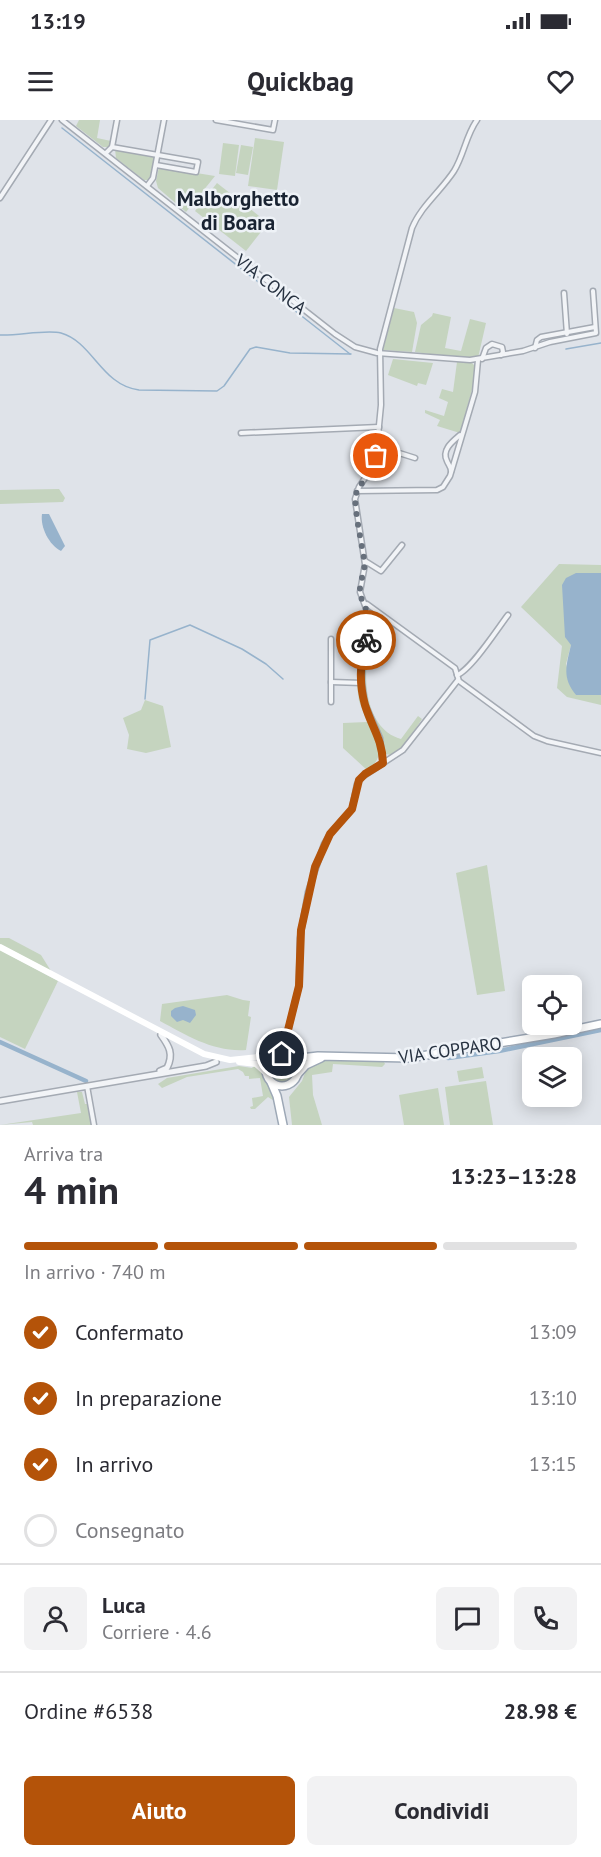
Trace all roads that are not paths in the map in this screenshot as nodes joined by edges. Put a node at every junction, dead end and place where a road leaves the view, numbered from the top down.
1 (51, 120) edge
2 (62, 120) edge
3 (117, 120) edge
4 (164, 120) edge
5 (216, 120) edge
6 (275, 120) edge
7 (477, 120) edge
8 (112, 147) junction
9 (106, 153) junction
10 (157, 155) junction
11 (156, 165) junction
12 (147, 186) junction
13 (0, 198) edge
14 (593, 291) dead end
15 (564, 293) dead end
16 (595, 327) junction
17 (567, 332) junction
18 (567, 338) junction
19 (534, 348) junction
20 (380, 353) junction
21 (501, 355) junction
22 (480, 359) junction
23 (379, 427) junction
24 (463, 432) junction
25 (241, 433) dead end
26 (377, 446) junction
27 (415, 458) dead end
28 (452, 472) junction
29 (357, 491) junction
30 (402, 545) dead end
31 (365, 560) junction
32 (362, 600) junction
33 (376, 612) junction
34 (508, 615) dead end
35 (371, 616) junction
36 (384, 617) junction
37 (331, 639) dead end
38 (458, 677) junction
39 (331, 682) junction
40 (362, 683) junction
41 (331, 702) dead end
42 (601, 753) edge
43 (383, 763) junction
44 (0, 947) edge
45 (121, 1011) junction
46 (601, 1024) edge
47 (160, 1035) junction
48 (279, 1055) junction
49 (333, 1056) junction
50 (291, 1057) junction
51 (216, 1062) junction
52 (297, 1076) junction
53 (268, 1078) junction
54 (102, 1083) junction
55 (289, 1084) junction
56 (87, 1086) junction
57 (0, 1101) edge
58 (279, 1105) junction
59 (94, 1125) edge
60 (283, 1125) edge

1 - 13 street
2 - 9 street, VIA CONCA
3 - 8 street
4 - 10 street
5 - 6 street
7 - 20 street
8 - 9 street
8 - 10 street
9 - 12 street, VIA CONCA
10 - 11 street
10 - 11 street
11 - 12 street
12 - 20 street, VIA CONCA
14 - 16 street
15 - 17 street
16 - 17 street
16 - 18 street
17 - 18 street
17 - 19 street
18 - 19 street
19 - 21 street, VIA CONCA
20 - 22 street, VIA CONCA
20 - 23 street
21 - 22 street, VIA CONCA
21 - 22 street
22 - 24 street
23 - 25 street
23 - 26 street
24 - 28 street
24 - 28 street
26 - 27 street
26 - 29 street
28 - 29 street
29 - 31 street
30 - 31 street
31 - 32 street
32 - 33 street
32 - 35 street
33 - 35 street
33 - 36 street
34 - 38 street
35 - 36 street
35 - 40 street
36 - 38 street
37 - 39 street
38 - 42 street
38 - 43 street
39 - 40 street
39 - 41 street
40 - 43 street
43 - 48 street
44 - 45 main road
45 - 47 main road
45 - 48 main road
46 - 49 main road, VIA COPPARO
47 - 51 main road
47 - 54 street
48 - 50 main road, VIA COPPARO
48 - 53 main road
49 - 50 main road, VIA COPPARO
49 - 52 main road, VIA COPPARO
50 - 52 main road
51 - 53 main road
51 - 54 street
52 - 55 main road, VIA COPPARO
53 - 55 main road
53 - 58 main road
54 - 56 street
55 - 58 main road, VIA COPPARO
56 - 57 street
56 - 59 street
58 - 60 main road

